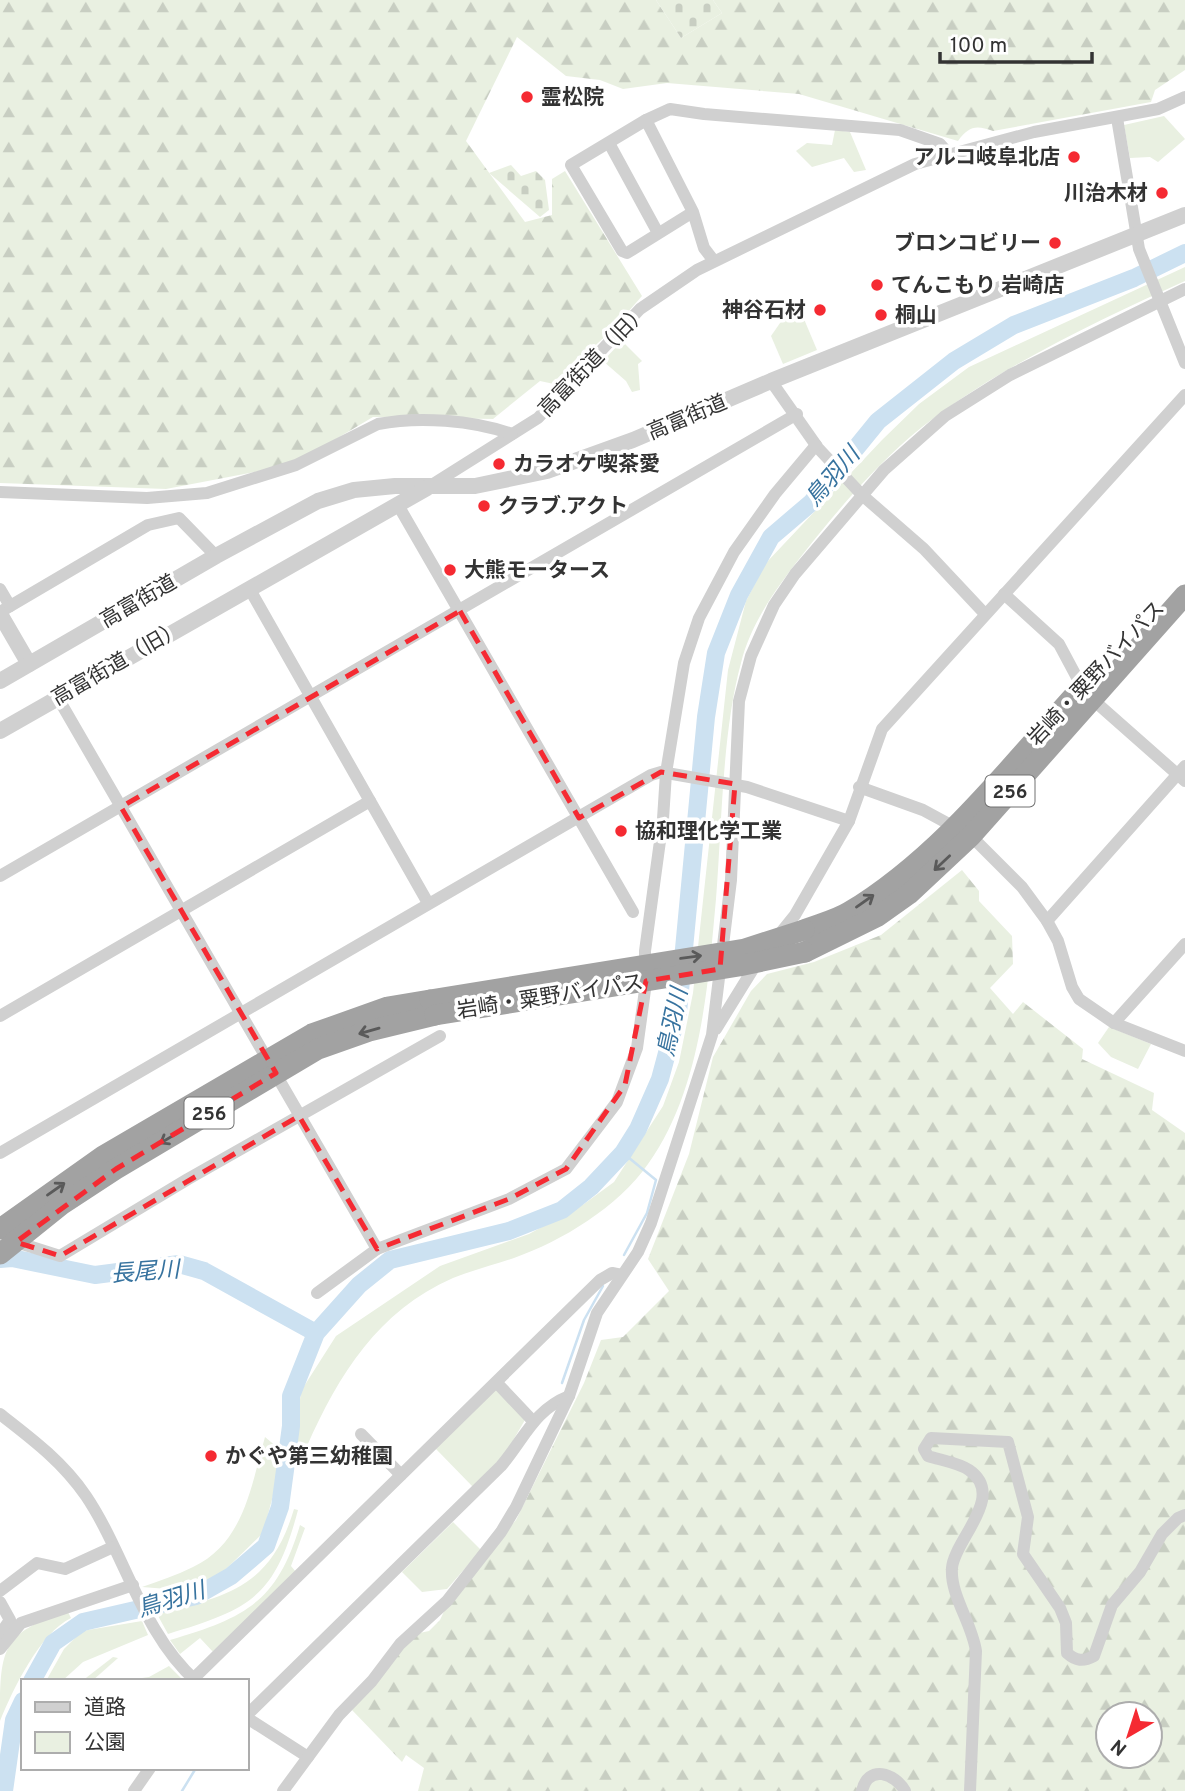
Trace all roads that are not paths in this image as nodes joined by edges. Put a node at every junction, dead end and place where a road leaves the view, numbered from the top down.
1 (1185, 97) edge
2 (1117, 117) junction
3 (646, 120) junction
4 (609, 142) junction
5 (948, 153) junction
6 (693, 212) junction
7 (1185, 215) edge
8 (658, 233) junction
9 (1137, 243) junction
10 (714, 261) junction
11 (1185, 289) edge
12 (1158, 299) junction
13 (1185, 363) edge
14 (771, 381) junction
15 (1185, 395) edge
16 (797, 414) junction
17 (512, 434) junction
18 (817, 447) junction
19 (429, 487) junction
20 (0, 492) edge
21 (861, 494) junction
22 (398, 505) junction
23 (216, 556) junction
24 (1185, 576) edge
25 (248, 588) junction
26 (0, 589) edge
27 (1004, 594) junction
28 (1185, 594) edge
29 (3, 611) edge
30 (460, 611) junction
31 (985, 614) junction
32 (29, 664) junction
33 (0, 681) edge
34 (1086, 692) junction
35 (311, 697) junction
36 (58, 698) junction
37 (0, 731) edge
38 (668, 774) junction
39 (1183, 774) edge
40 (733, 783) junction
41 (859, 787) junction
42 (370, 801) junction
43 (121, 807) junction
44 (579, 818) junction
45 (849, 821) junction
46 (963, 831) junction
47 (0, 876) edge
48 (428, 903) junction
49 (182, 912) junction
50 (633, 912) dead end
51 (1047, 920) junction
52 (1185, 944) edge
53 (432, 1007) junction
54 (241, 1014) junction
55 (0, 1016) edge
56 (1114, 1023) junction
57 (712, 1035) junction
58 (440, 1036) dead end
59 (1185, 1051) edge
60 (272, 1067) junction
61 (299, 1116) junction
62 (0, 1153) edge
63 (5, 1244) edge
64 (377, 1249) junction
65 (622, 1275) junction
66 (317, 1293) dead end
67 (497, 1383) junction
68 (569, 1396) junction
69 (0, 1413) edge
70 (533, 1420) junction
71 (362, 1434) dead end
72 (401, 1475) junction
73 (1185, 1515) edge
74 (113, 1547) junction
75 (134, 1587) junction
76 (0, 1591) edge
77 (0, 1602) edge
78 (0, 1634) edge
79 (0, 1649) edge
80 (192, 1679) edge
81 (194, 1679) edge
82 (248, 1716) edge
83 (248, 1718) edge
84 (308, 1757) junction
85 (149, 1770) edge
86 (134, 1791) edge
87 (283, 1791) edge
88 (862, 1791) edge
89 (905, 1791) edge
90 (970, 1791) edge

1 - 2 street, 高富街道（旧）
2 - 5 street, 高富街道（旧）
2 - 9 street
3 - 4 street
3 - 5 street
3 - 6 street
4 - 8 street
4 - 8 street
5 - 10 street, 高富街道（旧）
6 - 8 street
6 - 10 street
7 - 9 street, 高富街道
9 - 12 street
9 - 14 street, 高富街道
10 - 17 street, 高富街道（旧）
11 - 12 street
12 - 13 street
12 - 21 street
14 - 16 street
14 - 19 street, 高富街道
15 - 27 street
16 - 18 street
16 - 30 street
17 - 19 street, 高富街道（旧）
17 - 20 street
18 - 21 street
18 - 38 street
19 - 22 street, 高富街道（旧）
19 - 23 street, 高富街道
21 - 31 street
21 - 40 street
22 - 25 street, 高富街道（旧）
22 - 30 street
23 - 29 street
23 - 32 street, 高富街道
24 - 34 highway, 岩崎・粟野バイパス / 256
25 - 35 street
25 - 36 street, 高富街道（旧）
26 - 29 street
27 - 31 street
27 - 34 street
28 - 34 highway, 岩崎・粟野バイパス / 256
29 - 32 street
30 - 35 street
30 - 44 street
31 - 41 street
32 - 33 street, 高富街道
34 - 39 street
34 - 46 highway, 岩崎・粟野バイパス / 256
35 - 42 street
35 - 43 street
36 - 37 street, 高富街道（旧）
36 - 43 street
38 - 40 street
38 - 44 street
38 - 64 street
39 - 51 street
40 - 45 street
40 - 57 street
41 - 45 street
41 - 46 street
42 - 48 street
42 - 49 street
43 - 47 street
43 - 49 street
44 - 48 street
44 - 50 street
45 - 57 street
46 - 51 street
53 -> 46 highway, 岩崎・粟野バイパス / 256, bridge
46 -> 53 highway, 岩崎・粟野バイパス / 256, bridge
48 - 54 street
49 - 54 street
49 - 55 street
51 - 56 street
52 - 56 street
53 - 60 highway, 岩崎・粟野バイパス / 256
54 - 60 street
54 - 62 street
56 - 59 street
57 - 65 street
58 - 61 street
60 - 61 street
60 - 63 highway, 岩崎・粟野バイパス / 256
61 - 63 street
61 - 64 street
64 - 66 street
65 - 67 street
65 - 68 street
67 - 70 street
67 - 72 street
68 - 70 street
68 - 84 street
69 - 74 street
70 - 82 street
71 - 72 street
72 - 81 street
73 - 90 street
74 - 75 street
74 - 76 street
75 - 79 street
75 - 80 street
77 - 78 street
83 - 84 street
84 - 87 street
85 - 86 street
88 - 89 street

